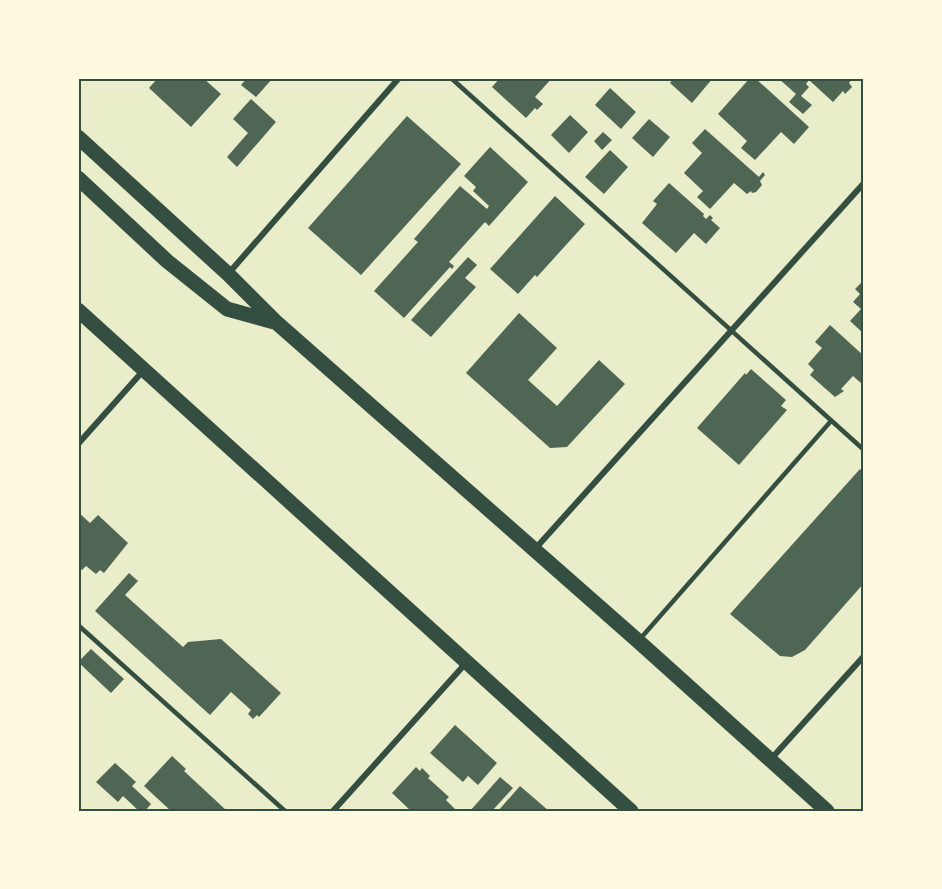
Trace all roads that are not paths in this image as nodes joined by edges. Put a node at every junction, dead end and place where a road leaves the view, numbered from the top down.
1 (399, 78) edge
2 (451, 78) edge
3 (78, 137) edge
4 (78, 178) edge
5 (864, 183) edge
6 (228, 274) junction
7 (78, 310) edge
8 (277, 323) junction
9 (731, 332) junction
10 (144, 370) junction
11 (831, 421) junction
12 (78, 444) edge
13 (864, 450) edge
14 (534, 550) junction
15 (78, 625) edge
16 (638, 642) junction
17 (864, 657) edge
18 (466, 662) junction
19 (771, 759) junction
20 (285, 811) edge
21 (333, 811) edge
22 (631, 811) edge
23 (827, 811) edge

1 - 6 street
2 - 9 lane
3 - 6 main road
4 - 8 main road
5 - 9 street
6 - 8 main road
7 - 10 main road
8 - 14 main road
9 - 11 lane
9 - 14 street
10 - 12 street
10 - 18 main road
11 - 13 lane
11 - 16 lane
14 - 16 main road
15 - 20 lane
16 - 19 main road
17 - 19 street
18 - 21 street
18 - 22 main road
19 - 23 main road

